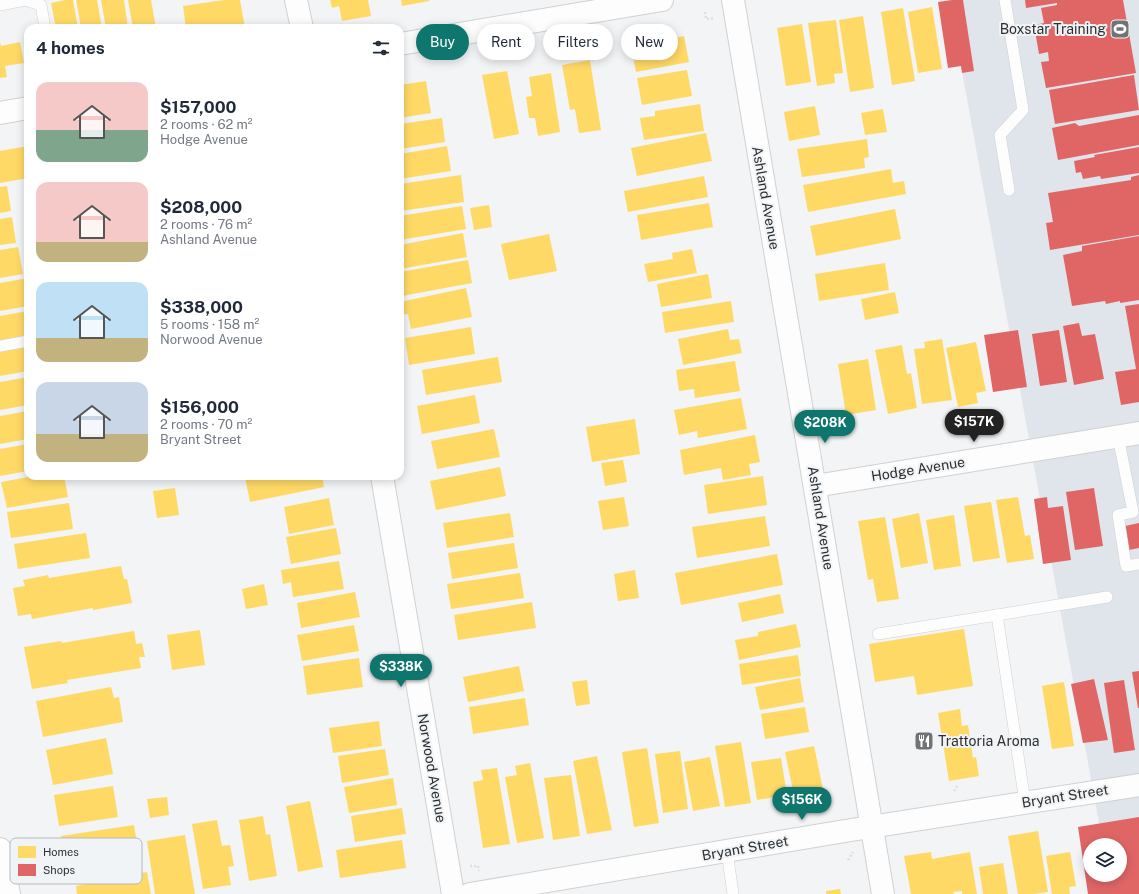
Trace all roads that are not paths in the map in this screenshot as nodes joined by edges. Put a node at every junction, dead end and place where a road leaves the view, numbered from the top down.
1 (296, 0) edge
2 (662, 0) edge
3 (733, 0) edge
4 (1005, 0) edge
5 (0, 6) edge
6 (44, 24) edge
7 (301, 24) edge
8 (404, 43) edge
9 (24, 109) edge
10 (0, 113) edge
11 (1009, 190) dead end
12 (24, 343) edge
13 (0, 346) edge
14 (1129, 434) edge
15 (383, 480) edge
16 (815, 486) junction
17 (1136, 511) edge
18 (1139, 564) edge
19 (1107, 597) dead end
20 (997, 615) junction
21 (878, 634) dead end
22 (1139, 785) edge
23 (1025, 802) junction
24 (872, 827) junction
25 (0, 849) edge
26 (727, 851) junction
27 (9, 894) edge
28 (453, 894) edge
29 (470, 894) edge
30 (733, 894) edge
31 (883, 894) edge

1 - 7 street
2 - 8 street
3 - 16 street, Ashland Avenue
4 - 11 lane
5 - 6 lane
9 - 10 street
12 - 13 lane
14 - 16 street, Hodge Avenue
14 - 17 lane
15 - 28 street, Norwood Avenue
16 - 24 street, Ashland Avenue
17 - 18 lane
19 - 20 lane
20 - 21 lane
20 - 23 lane
22 - 23 street, Bryant Street
23 - 24 street, Bryant Street
24 - 26 street, Bryant Street
24 - 31 street, Ashland Avenue
25 - 27 street
26 - 29 street, Bryant Street
26 - 30 lane

